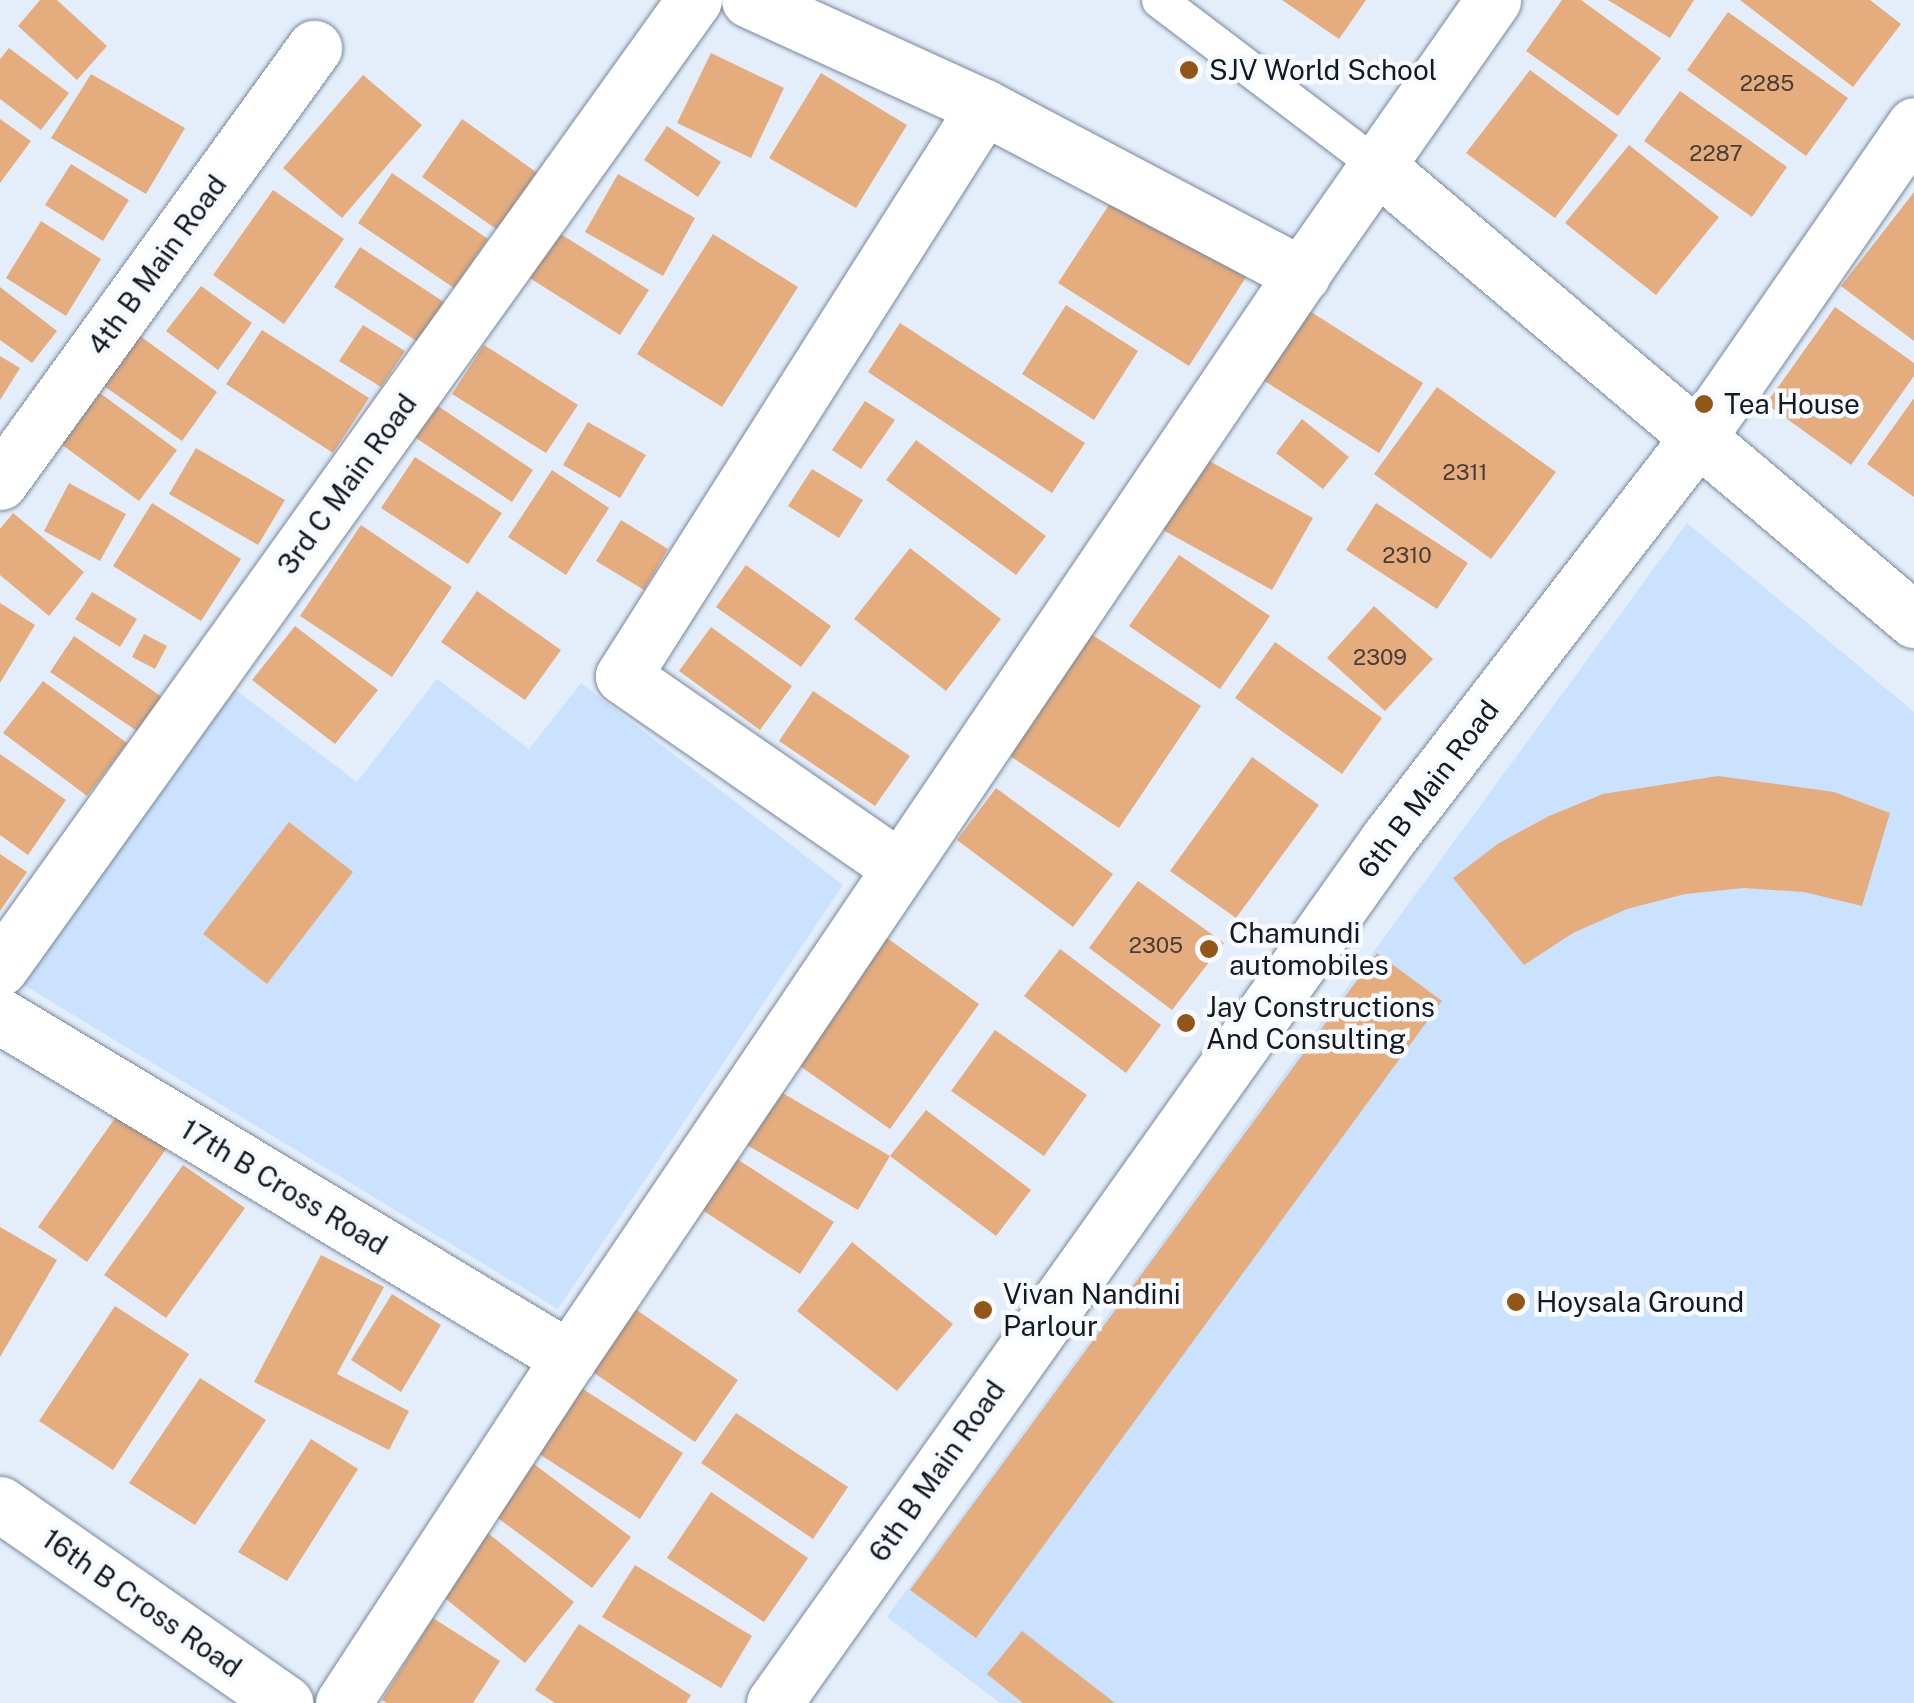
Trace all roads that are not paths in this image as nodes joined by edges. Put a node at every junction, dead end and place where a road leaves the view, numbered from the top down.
1 (694, 0) edge
2 (749, 0) edge
3 (1159, 0) edge
4 (1492, 0) edge
5 (314, 48) dead end
6 (984, 107) junction
7 (1914, 125) edge
8 (1376, 165) junction
9 (1316, 253) junction
10 (1699, 436) junction
11 (0, 482) edge
12 (1914, 620) edge
13 (900, 868) junction
14 (0, 968) edge
15 (0, 1016) edge
16 (568, 1358) junction
17 (0, 1504) edge
18 (285, 1703) edge
19 (343, 1703) edge
20 (774, 1703) edge

1 - 14 street, 3rd C Main Road
2 - 6 street
3 - 8 lane
4 - 8 street
5 - 11 street, 4th B Main Road
6 - 9 street
6 - 13 street
7 - 10 street, 6th B Main Road
8 - 9 street
8 - 10 street
9 - 13 street
10 - 12 street
10 - 20 street, 6th B Main Road
13 - 16 street
15 - 16 street, 17th B Cross Road
16 - 19 street
17 - 18 street, 16th B Cross Road

